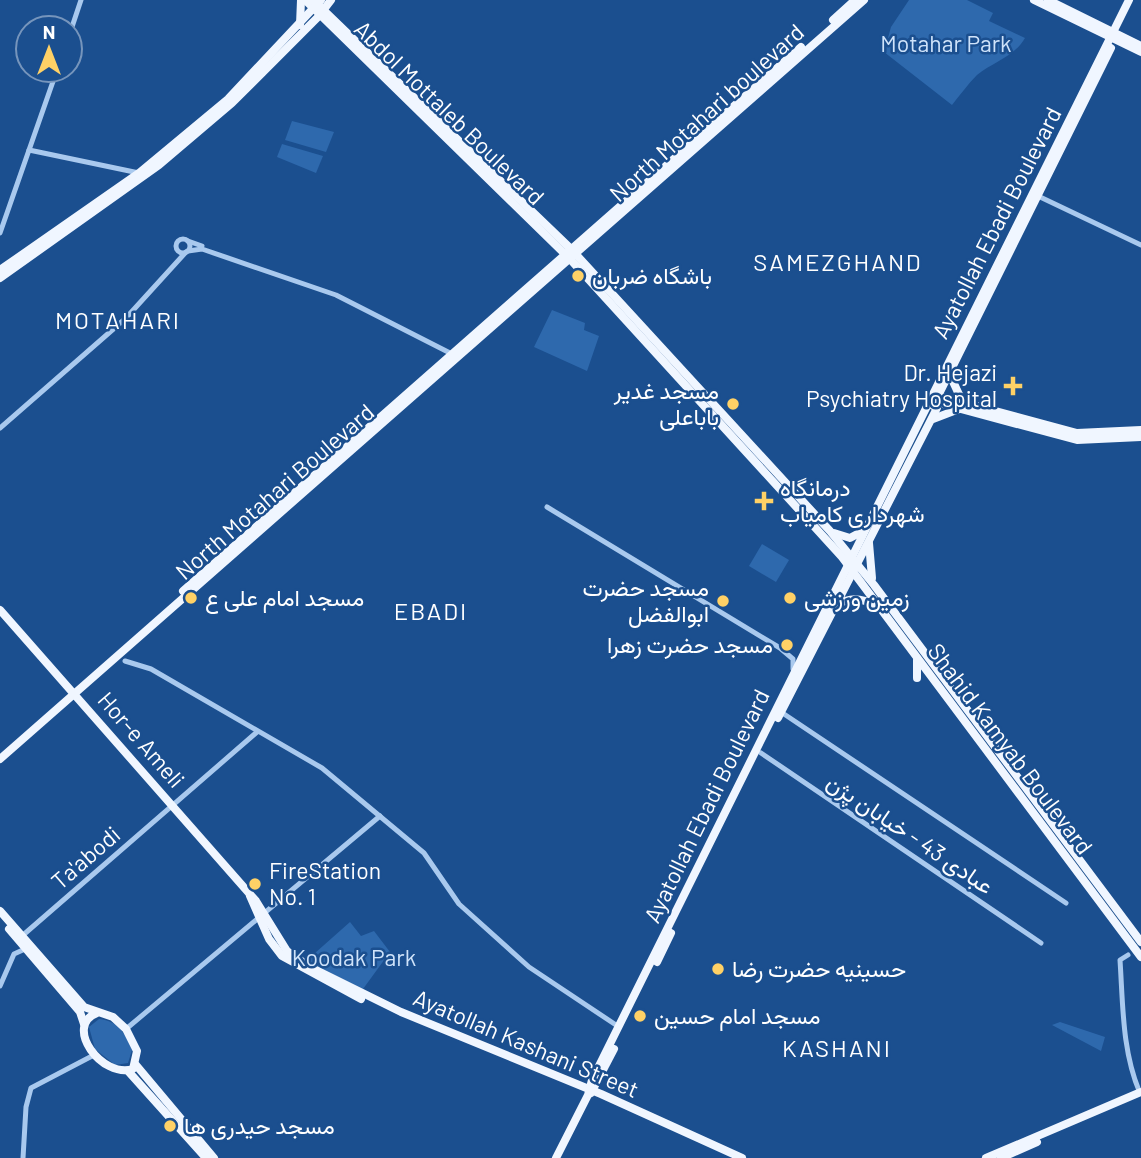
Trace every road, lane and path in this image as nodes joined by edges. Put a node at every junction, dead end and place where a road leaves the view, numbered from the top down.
1 (303, 0) edge
2 (331, 0) edge
3 (855, 0) edge
4 (864, 0) edge
5 (1034, 0) edge
6 (1048, 0) edge
7 (1129, 0) edge
8 (1135, 0) edge
9 (318, 6) edge
10 (1123, 12) junction
11 (1099, 25) junction
12 (304, 26) junction
13 (334, 28) junction
14 (1114, 36) junction
15 (1139, 49) edge
16 (1104, 64) junction
17 (52, 84) edge
18 (29, 150) junction
19 (139, 173) junction
20 (1038, 196) junction
21 (0, 233) edge
22 (586, 236) junction
23 (559, 238) junction
24 (188, 241) junction
25 (1141, 245) edge
26 (177, 249) junction
27 (187, 251) junction
28 (571, 254) junction
29 (241, 261) junction
30 (0, 270) edge
31 (0, 278) edge
32 (159, 282) junction
33 (617, 304) junction
34 (508, 309) junction
35 (452, 354) junction
36 (949, 373) junction
37 (420, 387) junction
38 (936, 397) junction
39 (961, 406) junction
40 (932, 419) junction
41 (0, 428) edge
42 (1141, 430) edge
43 (1141, 437) edge
44 (547, 507) dead end
45 (870, 527) junction
46 (830, 531) junction
47 (870, 539) junction
48 (852, 564) junction
49 (874, 584) junction
50 (834, 606) junction
51 (0, 610) edge
52 (882, 610) junction
53 (780, 649) junction
54 (917, 660) junction
55 (125, 661) dead end
56 (803, 662) junction
57 (918, 678) dead end
58 (791, 680) junction
59 (73, 691) junction
60 (781, 712) junction
61 (257, 732) junction
62 (0, 753) edge
63 (761, 753) junction
64 (0, 759) edge
65 (1026, 788) junction
66 (1019, 794) junction
67 (173, 805) junction
68 (380, 816) junction
69 (1066, 903) dead end
70 (0, 911) edge
71 (262, 917) junction
72 (0, 918) edge
73 (22, 936) junction
74 (1141, 942) edge
75 (1041, 943) dead end
76 (25, 949) junction
77 (1128, 955) dead end
78 (1141, 957) edge
79 (0, 986) edge
80 (97, 1013) junction
81 (399, 1014) junction
82 (84, 1024) junction
83 (619, 1027) junction
84 (126, 1028) junction
85 (94, 1055) junction
86 (136, 1065) junction
87 (128, 1071) junction
88 (590, 1092) junction
89 (1141, 1094) edge
90 (23, 1158) edge
91 (206, 1158) edge
92 (214, 1158) edge
93 (556, 1158) edge
94 (732, 1158) edge
95 (742, 1158) edge
96 (986, 1158) edge
97 (1001, 1158) edge

1 - 9 main road, Abdol Mottaleb Boulevard
1 - 12 main road
2 - 9 main road
3 - 22 main road, North Motahari boulevard
4 - 28 main road, North Motahari boulevard
5 - 14 main road
6 - 11 main road
7 - 10 main road, Ayatollah Ebadi Boulevard
8 - 14 main road, Ayatollah Ebadi Boulevard
9 - 12 main road
9 - 13 main road, Abdol Mottaleb Boulevard
9 - 23 main road, Abdol Mottaleb Boulevard
10 - 11 main road
10 - 14 main road, Ayatollah Ebadi Boulevard
11 - 14 main road
12 - 13 main road
12 - 19 main road
12 - 31 main road
13 - 28 main road, Abdol Mottaleb Boulevard
14 - 15 main road
14 - 16 main road, Ayatollah Ebadi Boulevard
14 - 38 main road, Ayatollah Ebadi Boulevard
15 - 16 main road
16 - 20 main road, Ayatollah Ebadi Boulevard
17 - 18 street
18 - 19 street
18 - 21 street
19 - 30 main road
20 - 25 street
20 - 36 main road, Ayatollah Ebadi Boulevard
22 - 23 main road
22 - 28 main road, North Motahari boulevard
23 - 28 main road, Abdol Mottaleb Boulevard
24 - 26 street
24 - 27 street
24 - 29 street
26 - 27 street
26 - 32 street
27 - 29 street
27 - 32 street
28 - 33 main road
28 - 34 main road, North Motahari Boulevard
29 - 35 street
32 - 41 street
33 - 46 main road
33 - 48 main road
34 - 35 main road, North Motahari Boulevard
34 - 37 main road, North Motahari Boulevard
35 - 37 main road, North Motahari Boulevard
36 - 38 main road, Ayatollah Ebadi Boulevard
36 - 39 main road
37 - 59 main road, North Motahari Boulevard
38 - 39 main road
38 - 40 main road, Ayatollah Ebadi Boulevard
38 - 45 main road, Ayatollah Ebadi Boulevard
39 - 40 main road
39 - 42 main road
39 - 43 main road
40 - 47 main road, Ayatollah Ebadi Boulevard
44 - 53 street
45 - 46 main road
45 - 47 main road
45 - 48 main road, Ayatollah Ebadi Boulevard
46 - 48 main road
47 - 48 main road, Ayatollah Ebadi Boulevard
47 - 49 main road
48 - 49 main road
48 - 50 main road, Ayatollah Ebadi Boulevard
48 - 52 main road, Shahid Kamyab Boulevard
48 - 56 main road, Ayatollah Ebadi Boulevard
49 - 65 main road, Shahid Kamyab Boulevard
50 - 52 main road
50 - 56 main road, Ayatollah Ebadi Boulevard
51 - 59 main road, Hor-e Ameli
52 - 54 main road, Shahid Kamyab Boulevard
53 - 56 street
53 - 58 street
54 - 57 main road
54 - 66 main road, Shahid Kamyab Boulevard
55 - 61 street
56 - 58 main road, Ayatollah Ebadi Boulevard
56 - 60 main road, Ayatollah Ebadi Boulevard
58 - 83 main road, Ayatollah Ebadi Boulevard
59 - 62 main road, North Motahari Boulevard
59 - 64 main road, North Motahari Boulevard
59 - 67 main road, Hor-e Ameli
60 - 63 main road, Ayatollah Ebadi Boulevard
60 - 69 street
61 - 67 street, Ta'abodi
61 - 68 street
63 - 75 street, عبادی 43 - خیابان پژن
63 - 88 main road, Ayatollah Ebadi Boulevard
65 - 66 main road
65 - 74 main road, Shahid Kamyab Boulevard
66 - 78 main road, Shahid Kamyab Boulevard
67 - 71 main road, Hor-e Ameli
67 - 73 street, Ta'abodi
68 - 71 street
68 - 83 street
70 - 73 main road
71 - 81 main road, Ayatollah Kashani Street
71 - 81 main road
71 - 84 street
72 - 76 main road
73 - 80 main road
76 - 79 street
76 - 82 main road
77 - 89 street
80 - 82 main road
80 - 84 main road
81 - 88 main road, Ayatollah Kashani Street
82 - 85 main road
83 - 88 main road, Ayatollah Ebadi Boulevard
84 - 86 main road
85 - 87 main road
85 - 90 street
86 - 87 main road
86 - 92 main road
87 - 91 main road
88 - 93 main road
88 - 94 main road, Ayatollah Kashani Street
88 - 95 main road, Ayatollah Kashani Street
89 - 96 main road
89 - 97 main road

